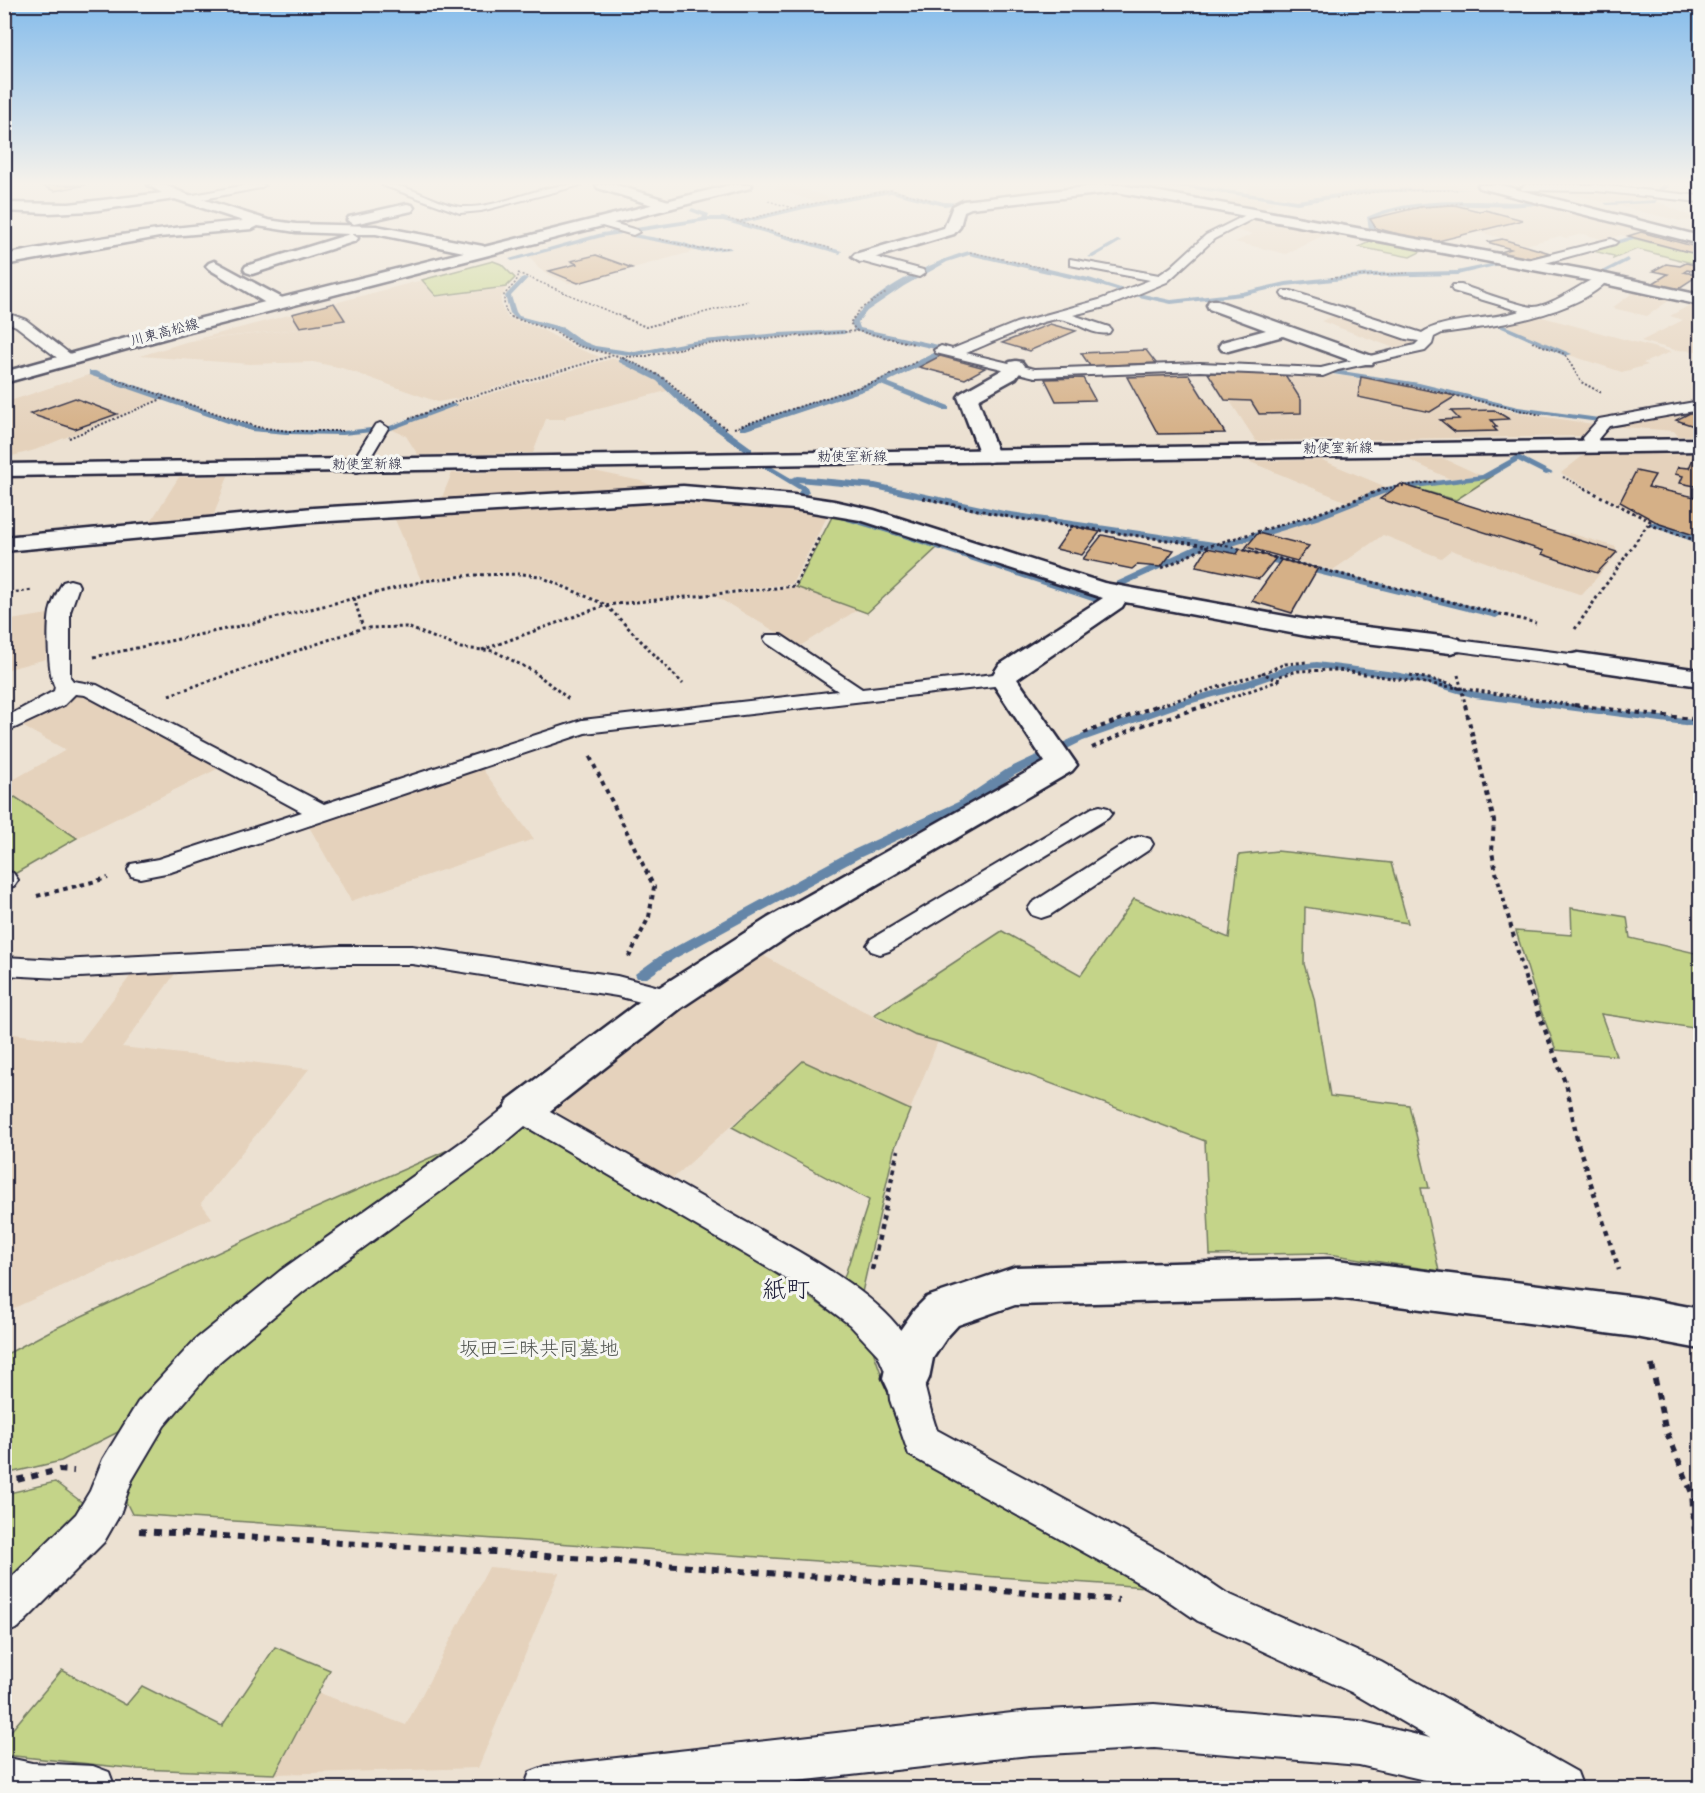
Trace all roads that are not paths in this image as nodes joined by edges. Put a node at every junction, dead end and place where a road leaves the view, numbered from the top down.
1 (219, 269) edge
2 (415, 269) edge
3 (903, 269) edge
4 (1109, 269) edge
5 (1176, 269) edge
6 (1551, 269) edge
7 (919, 273) dead end
8 (1163, 279) junction
9 (1603, 279) junction
10 (1457, 288) dead end
11 (1287, 294) dead end
12 (1701, 300) edge
13 (280, 304) junction
14 (1215, 305) dead end
15 (1533, 311) junction
16 (1370, 312) dead end
17 (1059, 315) junction
18 (4, 316) edge
19 (1354, 316) junction
20 (1104, 330) dead end
21 (1284, 330) junction
22 (1427, 338) junction
23 (1264, 348) dead end
24 (69, 360) junction
25 (1365, 360) junction
26 (1015, 367) junction
27 (4, 378) edge
28 (1701, 406) edge
29 (380, 428) road end
30 (1701, 445) edge
31 (1592, 447) junction
32 (989, 456) junction
33 (690, 460) junction
34 (357, 467) junction
35 (4, 470) edge
36 (683, 494) junction
37 (4, 544) edge
38 (70, 586) dead end
39 (1118, 593) junction
40 (774, 639) dead end
41 (1450, 645) joint
42 (1578, 661) joint
43 (1701, 678) edge
44 (1003, 679) junction
45 (66, 687) junction
46 (857, 694) junction
47 (4, 727) edge
48 (322, 813) junction
49 (1100, 813) dead end
50 (1142, 844) dead end
51 (140, 870) road end
52 (1041, 909) dead end
53 (880, 945) dead end
54 (4, 966) edge
55 (668, 999) junction
56 (523, 1110) junction
57 (1701, 1329) edge
58 (906, 1378) junction
59 (4, 1614) edge
60 (1459, 1777) edge
61 (4, 1779) edge
62 (93, 1788) edge
63 (546, 1788) edge
64 (1540, 1788) edge
65 (1561, 1788) edge

1 - 13 street
2 - 13 street, 川東高松線
3 - 7 lane
4 - 8 lane
5 - 8 lane
6 - 9 street
8 - 17 lane
9 - 12 street
9 - 15 lane
10 - 15 lane
11 - 19 lane
13 - 24 street, 川東高松線
14 - 21 street
15 - 22 lane
16 - 19 lane
17 - 20 lane
17 - 26 lane
18 - 24 lane
19 - 22 lane
21 - 23 street
21 - 25 street
22 - 25 lane
24 - 27 street, 川東高松線
25 - 26 lane
26 - 32 street
28 - 31 lane
29 - 34 lane
30 - 31 street, 勅使室新線
31 - 32 street, 勅使室新線
32 - 33 street, 勅使室新線
33 - 34 street, 勅使室新線
33 - 36 street
34 - 35 street, 勅使室新線
36 - 37 street
36 - 39 street
38 - 45 lane
39 - 41 street
39 - 44 street
40 - 46 lane
41 - 42 lane
42 - 43 street
44 - 46 lane
44 - 55 street
45 - 47 lane
45 - 48 lane
46 - 48 lane
48 - 51 lane
49 - 53 lane
50 - 52 lane
54 - 55 lane
55 - 56 street
56 - 58 lane
56 - 59 lane
57 - 58 street
58 - 65 lane
60 - 63 lane
60 - 64 lane
61 - 62 lane

